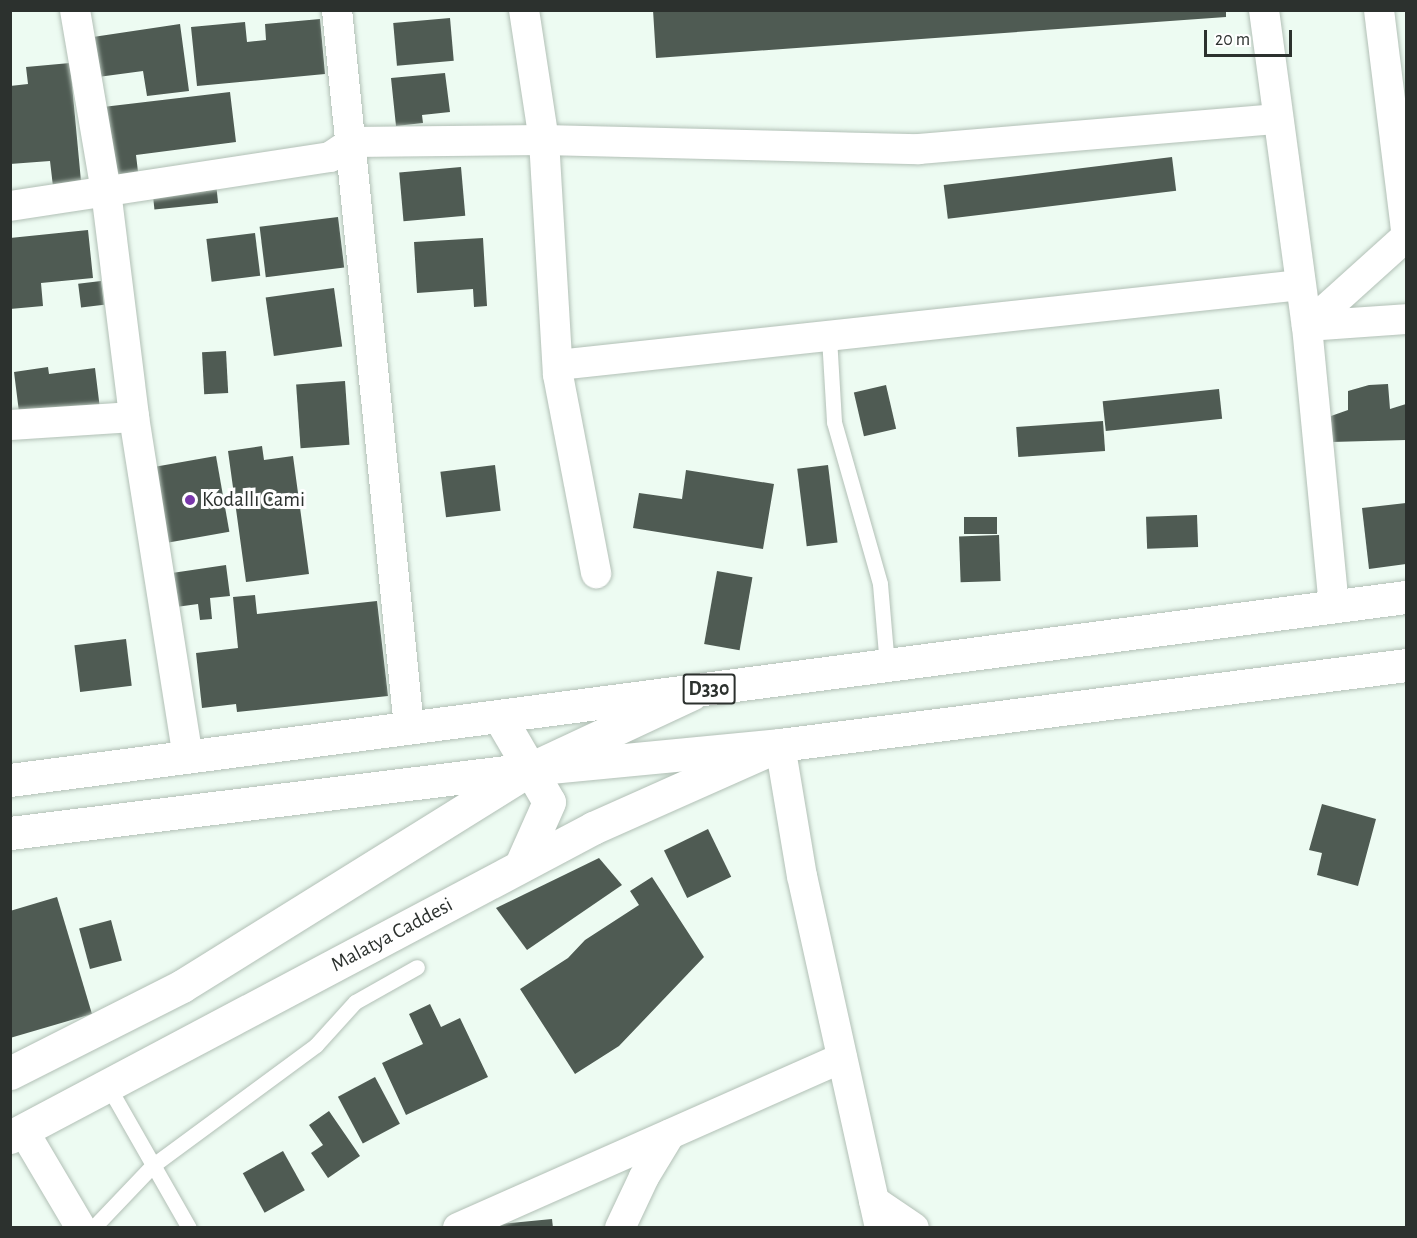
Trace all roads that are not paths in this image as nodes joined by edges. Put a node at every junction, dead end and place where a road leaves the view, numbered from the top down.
1 (75, 10) edge
2 (337, 10) edge
3 (524, 10) edge
4 (1264, 10) edge
5 (1379, 10) edge
6 (1278, 118) junction
7 (544, 140) junction
8 (352, 142) junction
9 (106, 191) junction
10 (10, 206) edge
11 (1407, 230) edge
12 (1407, 237) edge
13 (1301, 285) junction
14 (1407, 319) edge
15 (1307, 326) junction
16 (829, 337) junction
17 (558, 365) junction
18 (134, 417) junction
19 (10, 425) edge
20 (596, 573) dead end
21 (1407, 597) edge
22 (1334, 607) junction
23 (887, 665) junction
24 (1407, 665) edge
25 (701, 690) junction
26 (499, 716) junction
27 (409, 727) junction
28 (780, 745) junction
29 (188, 757) junction
30 (530, 770) junction
31 (10, 780) edge
32 (10, 833) edge
33 (522, 866) junction
34 (417, 966) dead end
35 (842, 1058) junction
36 (10, 1073) edge
37 (108, 1086) junction
38 (17, 1134) edge
39 (670, 1134) junction
40 (152, 1166) junction
41 (877, 1214) edge
42 (81, 1227) edge
43 (93, 1227) edge
44 (189, 1227) edge
45 (458, 1227) edge
46 (620, 1227) edge
47 (914, 1227) edge

1 - 9 street
2 - 8 street
3 - 7 street
4 - 6 street
5 - 11 street
6 - 7 street
6 - 13 street
7 - 8 street
7 - 17 street
8 - 9 street
8 - 27 street
9 - 10 street
9 - 18 street
12 - 15 street
13 - 15 street
13 - 16 street
14 - 15 street
15 - 22 street
16 - 17 street
16 - 23 lane
17 - 20 street
18 - 19 street
18 - 29 street
21 - 22 main road, D330
22 - 23 main road, D330
23 - 25 main road, D330
24 - 28 main road
25 - 26 main road, D330
25 - 30 main road
26 - 27 main road, D330
26 - 30 main road
27 - 29 main road, D330
28 - 30 main road
28 - 33 main road, Malatya Caddesi
28 - 35 street
29 - 31 main road, D330
30 - 32 main road
30 - 33 main road
30 - 36 main road
33 - 37 main road, Malatya Caddesi
34 - 40 lane
35 - 39 street
35 - 41 street
37 - 38 main road, Malatya Caddesi
37 - 40 lane
38 - 42 street
39 - 45 street
39 - 46 street
40 - 43 lane
40 - 44 lane
41 - 47 street

